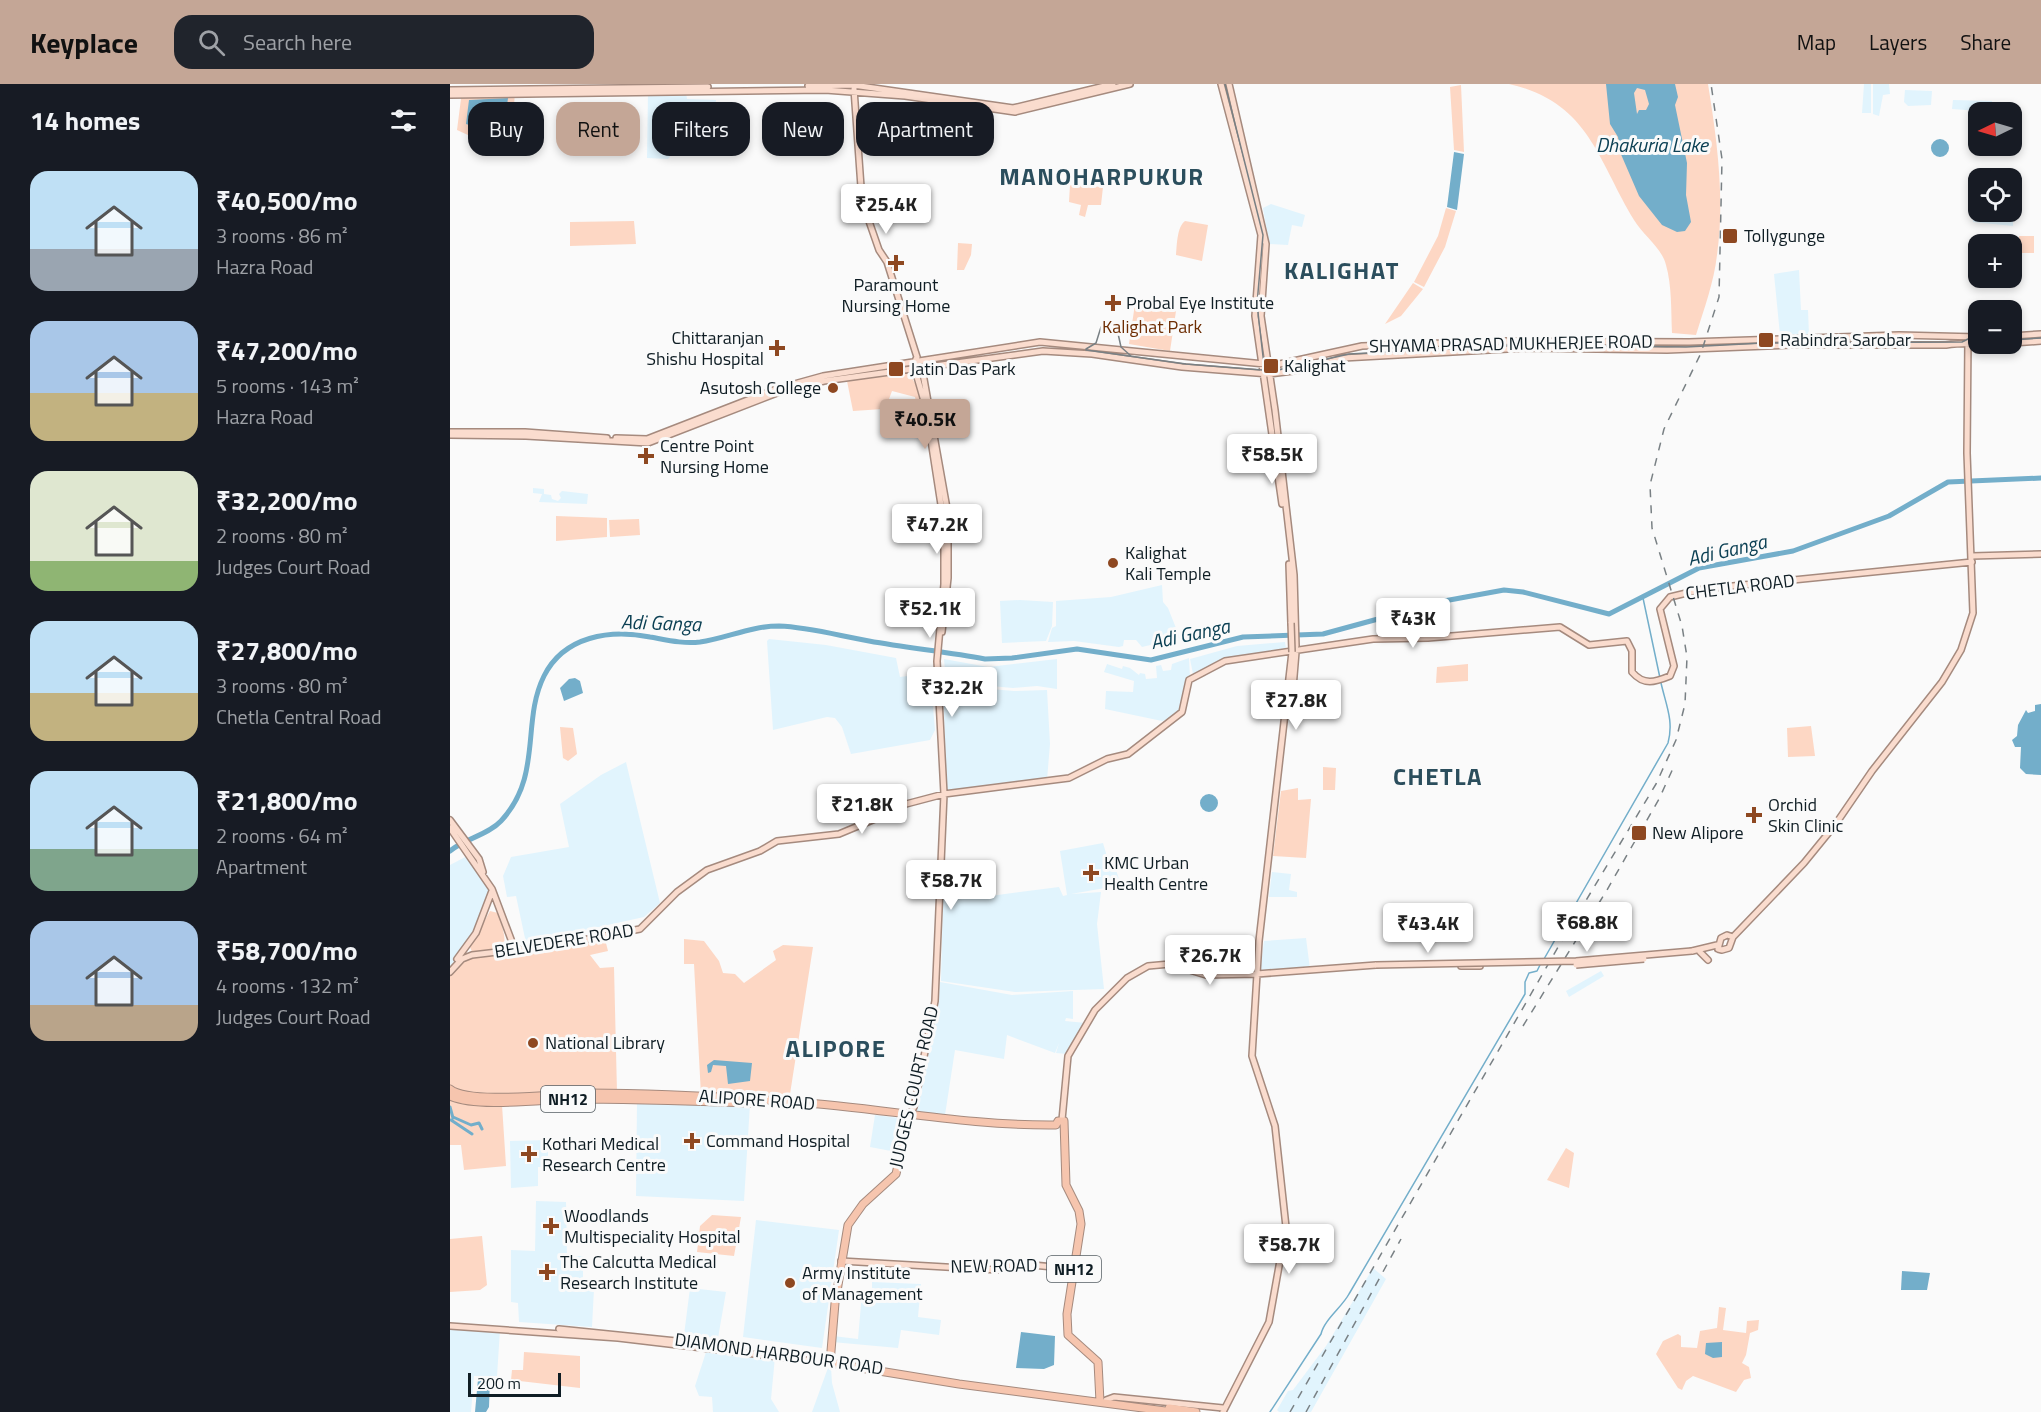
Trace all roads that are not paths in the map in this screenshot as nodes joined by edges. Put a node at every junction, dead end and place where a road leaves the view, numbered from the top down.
1 (1113, 84) edge
2 (1131, 84) edge
3 (1221, 84) edge
4 (1229, 84) edge
5 (853, 87) edge
6 (450, 90) edge
7 (450, 94) edge
8 (1241, 128) junction
9 (1234, 129) junction
10 (2041, 334) edge
11 (2022, 335) edge
12 (1968, 338) joint
13 (2041, 341) edge
14 (2022, 342) edge
15 (1968, 354) edge
16 (916, 360) junction
17 (924, 362) junction
18 (1264, 364) junction
19 (922, 369) junction
20 (915, 370) junction
21 (1266, 374) junction
22 (450, 434) edge
23 (648, 441) junction
24 (2041, 554) edge
25 (1972, 559) junction
26 (942, 616) junction
27 (1293, 623) junction
28 (939, 662) junction
29 (1166, 724) joint
30 (945, 794) junction
31 (450, 820) edge
32 (450, 828) edge
33 (472, 854) junction
34 (492, 889) junction
35 (1732, 937) junction
36 (1717, 946) junction
37 (466, 948) junction
38 (515, 950) junction
39 (1695, 952) junction
40 (472, 955) junction
41 (461, 958) junction
42 (1708, 960) dead end
43 (450, 967) edge
44 (450, 972) edge
45 (1257, 974) junction
46 (450, 1089) edge
47 (450, 1096) edge
48 (786, 1102) junction
49 (900, 1114) junction
50 (909, 1116) junction
51 (1059, 1122) junction
52 (901, 1142) junction
53 (841, 1261) junction
54 (1074, 1269) junction
55 (450, 1324) edge
56 (830, 1362) junction
57 (1103, 1401) junction
58 (1138, 1405) junction
59 (1223, 1410) edge
60 (1153, 1412) edge
61 (1173, 1412) edge
62 (1196, 1412) edge

1 - 5 main road
2 - 5 main road
3 - 9 main road
4 - 8 main road
5 - 6 main road
5 - 7 main road
5 - 16 main road
8 - 9 main road
8 - 18 main road
9 - 18 main road
10 - 11 main road
12 - 18 main road, SHYAMA PRASAD MUKHERJEE ROAD
12 - 21 main road, SHYAMA PRASAD MUKHERJEE ROAD
13 - 14 main road
15 - 25 main road
16 - 17 main road, SHYAMA PRASAD MUKHERJEE ROAD
16 - 20 main road
16 - 23 main road, SHYAMA PRASAD MUKHERJEE ROAD
17 - 18 main road, SHYAMA PRASAD MUKHERJEE ROAD
17 - 19 main road
18 - 21 main road
19 - 20 main road, SHYAMA PRASAD MUKHERJEE ROAD
19 - 21 main road, SHYAMA PRASAD MUKHERJEE ROAD
19 - 26 main road
20 - 23 main road, SHYAMA PRASAD MUKHERJEE ROAD
20 - 26 main road
21 - 27 main road
21 - 27 main road
22 - 23 main road
24 - 25 main road, CHETLA ROAD
25 - 29 main road, CHETLA ROAD
25 - 35 main road
26 - 28 main road
27 - 45 main road, bridge
28 - 30 main road
28 - 30 main road
29 - 30 main road, BELVEDERE ROAD
30 - 38 main road, BELVEDERE ROAD
30 - 50 main road, JUDGES COURT ROAD
31 - 33 main road
32 - 33 main road
33 - 34 main road
34 - 37 main road
34 - 38 main road
35 - 36 main road
35 - 36 main road
36 - 39 main road
37 - 40 main road
37 - 41 main road
38 - 40 main road, BELVEDERE ROAD
39 - 42 main road
39 - 45 main road, bridge
40 - 41 main road, BELVEDERE ROAD
41 - 43 main road
41 - 44 main road, BELVEDERE ROAD
45 - 51 main road
45 - 59 main road
46 - 48 highway, ALIPORE ROAD / NH12
47 - 48 highway, NH12
48 - 49 highway, ALIPORE ROAD / NH12
49 - 50 highway, ALIPORE ROAD / NH12
49 - 52 highway
50 - 51 highway, ALIPORE ROAD / NH12
50 - 52 highway, JUDGES COURT ROAD
51 - 54 highway, NH12
52 - 53 highway, JUDGES COURT ROAD
53 - 54 main road, NEW ROAD
53 - 56 highway, JUDGES COURT ROAD
54 - 57 highway, NH12
55 - 56 main road, DIAMOND HARBOUR ROAD
56 - 57 highway, DIAMOND HARBOUR ROAD
57 - 58 highway, DIAMOND HARBOUR ROAD
57 - 59 main road
57 - 60 main road
58 - 61 highway
58 - 62 highway

